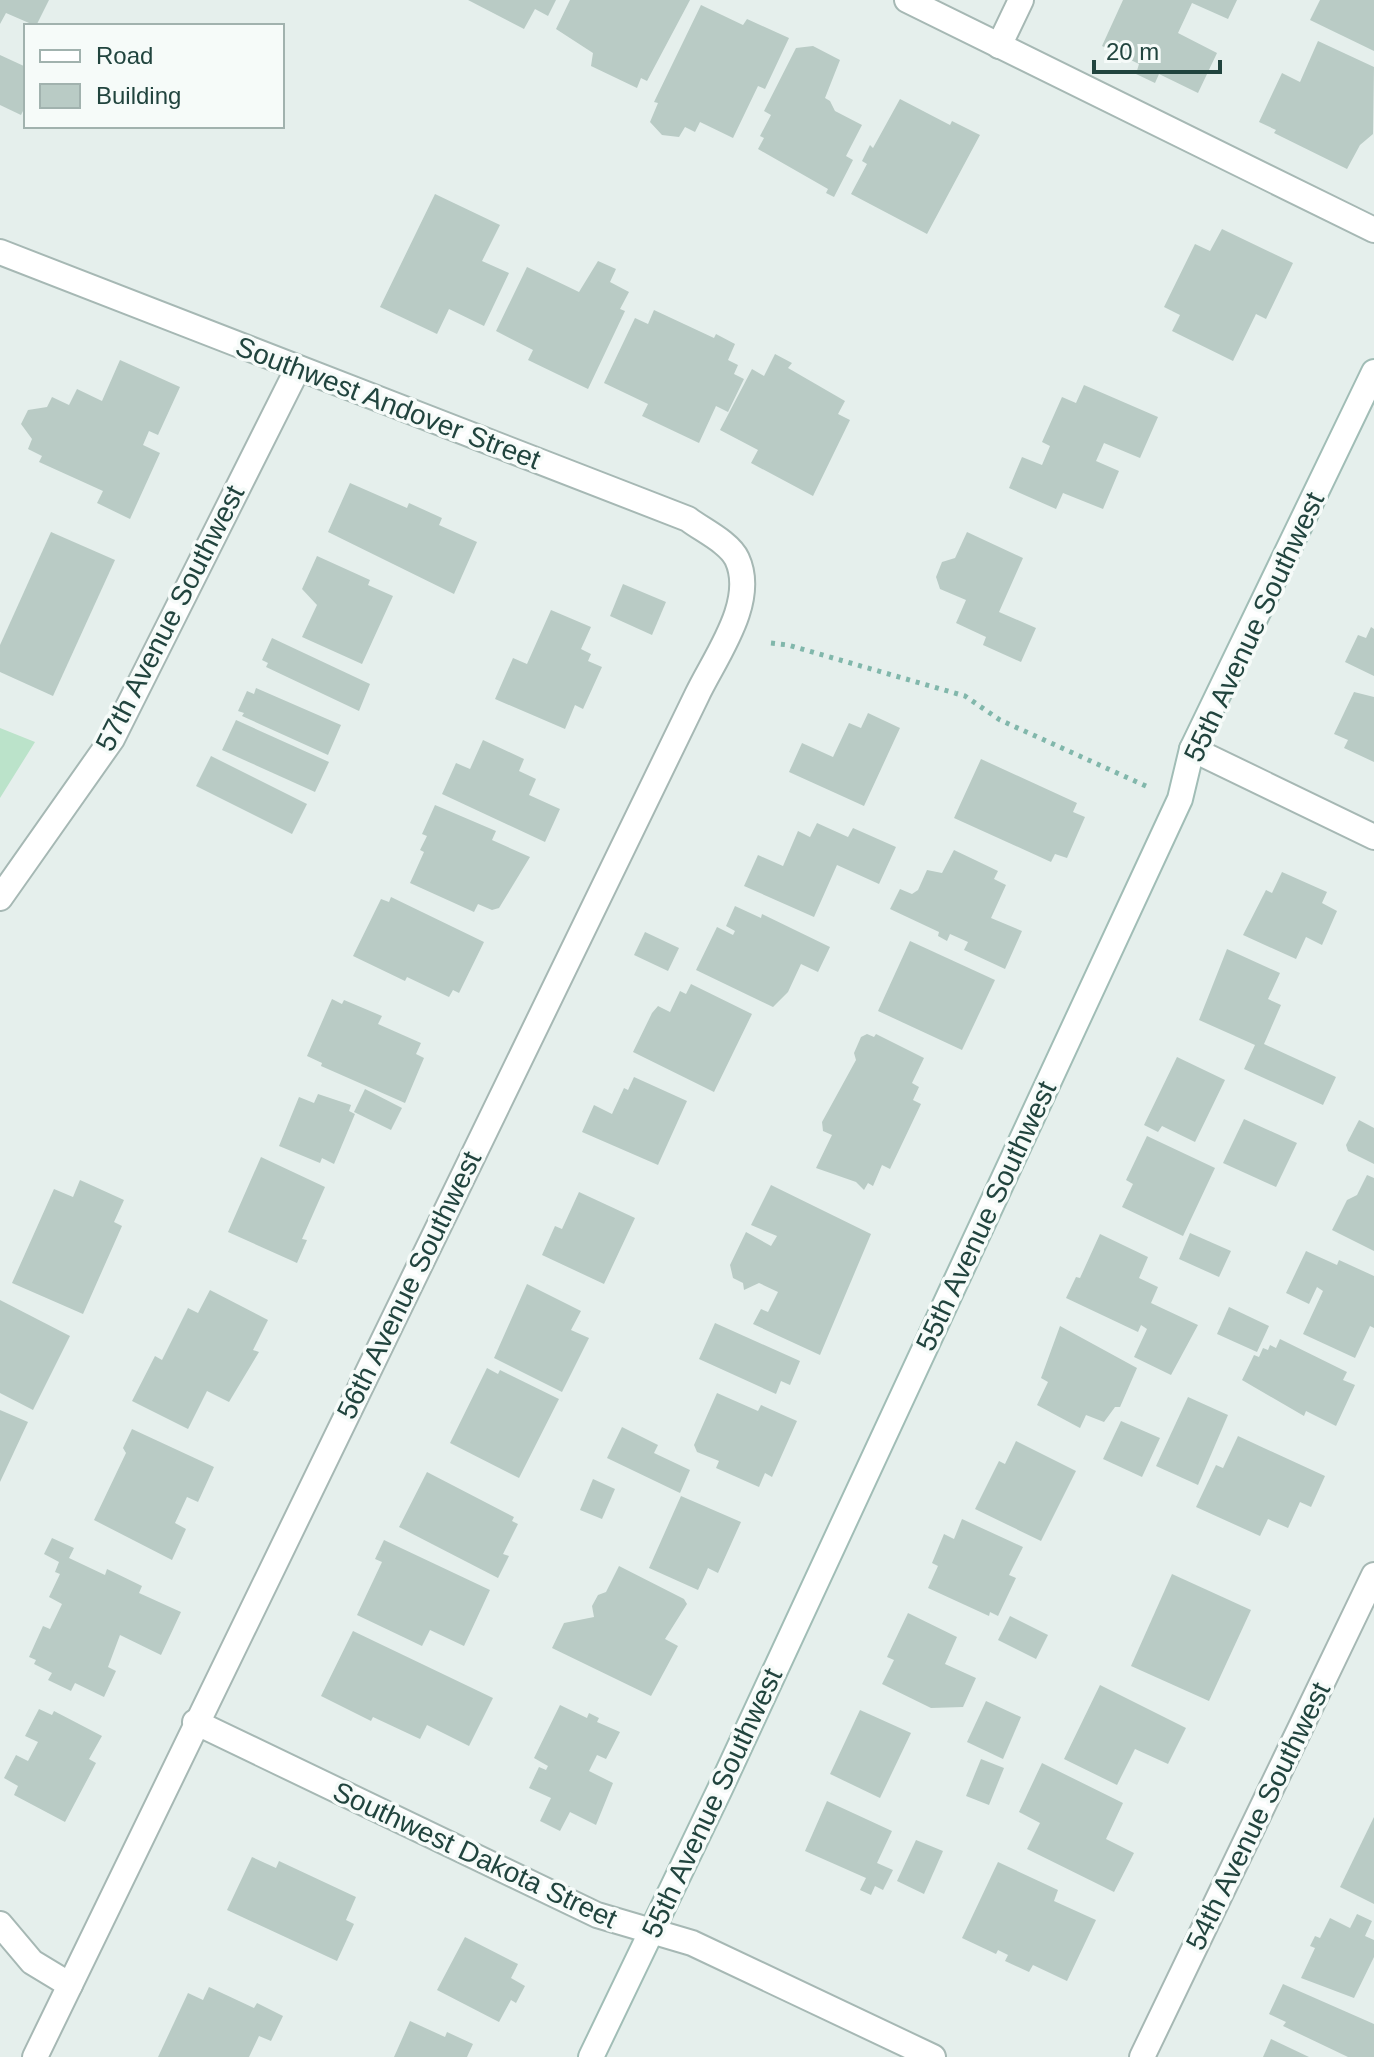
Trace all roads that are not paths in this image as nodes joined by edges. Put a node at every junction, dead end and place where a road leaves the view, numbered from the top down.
1 (907, 0) edge
2 (1021, 0) edge
3 (999, 46) junction
4 (1374, 230) edge
5 (3, 252) edge
6 (298, 368) junction
7 (1374, 372) edge
8 (743, 583) joint
9 (1192, 749) junction
10 (1374, 837) edge
11 (0, 898) edge
12 (1374, 1575) edge
13 (195, 1722) junction
14 (0, 1924) edge
15 (650, 1933) junction
16 (70, 1985) junction
17 (35, 2057) edge
18 (591, 2057) edge
19 (933, 2057) edge
20 (1142, 2057) edge

1 - 3 street
2 - 3 street
3 - 4 street
5 - 6 street, Southwest Andover Street
6 - 8 street, Southwest Andover Street
6 - 11 street, 57th Avenue Southwest
7 - 9 street, 55th Avenue Southwest
8 - 13 street, 56th Avenue Southwest
9 - 10 street
9 - 15 street, 55th Avenue Southwest
12 - 20 street, 54th Avenue Southwest
13 - 15 street, Southwest Dakota Street
13 - 16 street, 56th Avenue Southwest
14 - 16 street
15 - 18 street, 55th Avenue Southwest
15 - 19 street, Southwest Dakota Street
16 - 17 street, 56th Avenue Southwest

